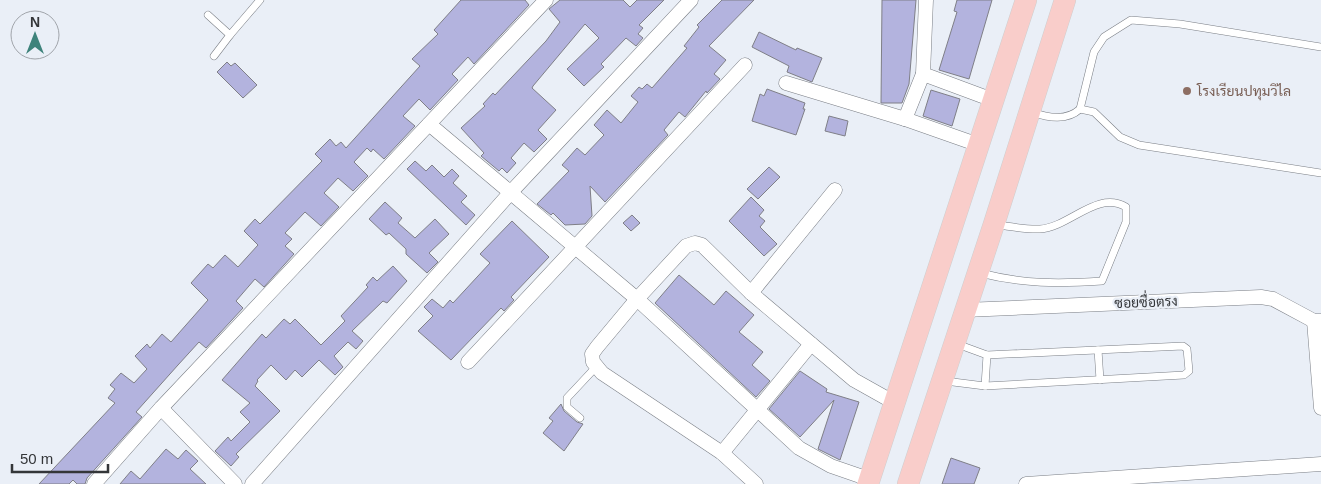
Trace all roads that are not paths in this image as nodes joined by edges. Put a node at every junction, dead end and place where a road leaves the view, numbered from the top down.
1 (260, 0) edge
2 (546, 0) edge
3 (691, 0) edge
4 (926, 0) edge
5 (1026, 0) edge
6 (1065, 0) edge
7 (208, 15) dead end
8 (230, 36) junction
9 (1321, 47) edge
10 (214, 56) dead end
11 (746, 65) dead end
12 (923, 74) junction
13 (786, 83) dead end
14 (993, 100) junction
15 (1080, 109) junction
16 (1029, 112) junction
17 (904, 119) junction
18 (429, 124) junction
19 (979, 146) junction
20 (1321, 173) edge
21 (835, 190) dead end
22 (512, 192) junction
23 (994, 224) junction
24 (576, 248) junction
25 (978, 273) junction
26 (751, 293) junction
27 (637, 299) junction
28 (965, 310) junction
29 (1318, 321) edge
30 (954, 343) junction
31 (811, 344) junction
32 (1098, 350) junction
33 (987, 355) junction
34 (468, 362) dead end
35 (596, 367) junction
36 (1100, 380) junction
37 (942, 381) junction
38 (985, 386) junction
39 (895, 403) junction
40 (161, 408) junction
41 (1321, 408) edge
42 (758, 412) junction
43 (580, 418) dead end
44 (722, 453) junction
45 (1321, 464) edge
46 (869, 482) edge
47 (94, 484) edge
48 (235, 484) edge
49 (252, 484) edge
50 (756, 484) edge
51 (908, 484) edge
52 (1026, 484) edge

1 - 8 lane
2 - 18 street
3 - 22 street
4 - 12 street
5 - 14 main road
6 - 16 main road
7 - 8 lane
8 - 10 lane
9 - 15 lane
11 - 24 street
12 - 14 street
12 - 17 street
13 - 17 street
14 - 19 main road
15 - 16 lane
15 - 20 lane
16 - 23 main road
17 - 19 street
18 - 22 street
18 - 40 street
19 - 39 main road
21 - 26 street
22 - 24 street
22 - 49 street
23 - 25 main road
23 - 25 lane
24 - 27 street
24 - 34 street
25 - 28 main road
26 - 27 street
26 - 31 street
27 - 35 street
27 - 42 street
28 - 29 street, ซอยซื่อตรง
28 - 30 main road
29 - 41 street
30 - 33 lane
30 - 37 main road
31 - 39 street
31 - 42 street
32 - 33 lane
32 - 36 lane
32 - 36 lane
33 - 38 lane
35 - 43 lane
35 - 44 street
36 - 38 lane
37 - 38 lane
37 - 51 main road
39 - 46 main road
40 - 47 street
40 - 48 street
42 - 44 street
42 - 46 street
44 - 50 street
45 - 52 street

